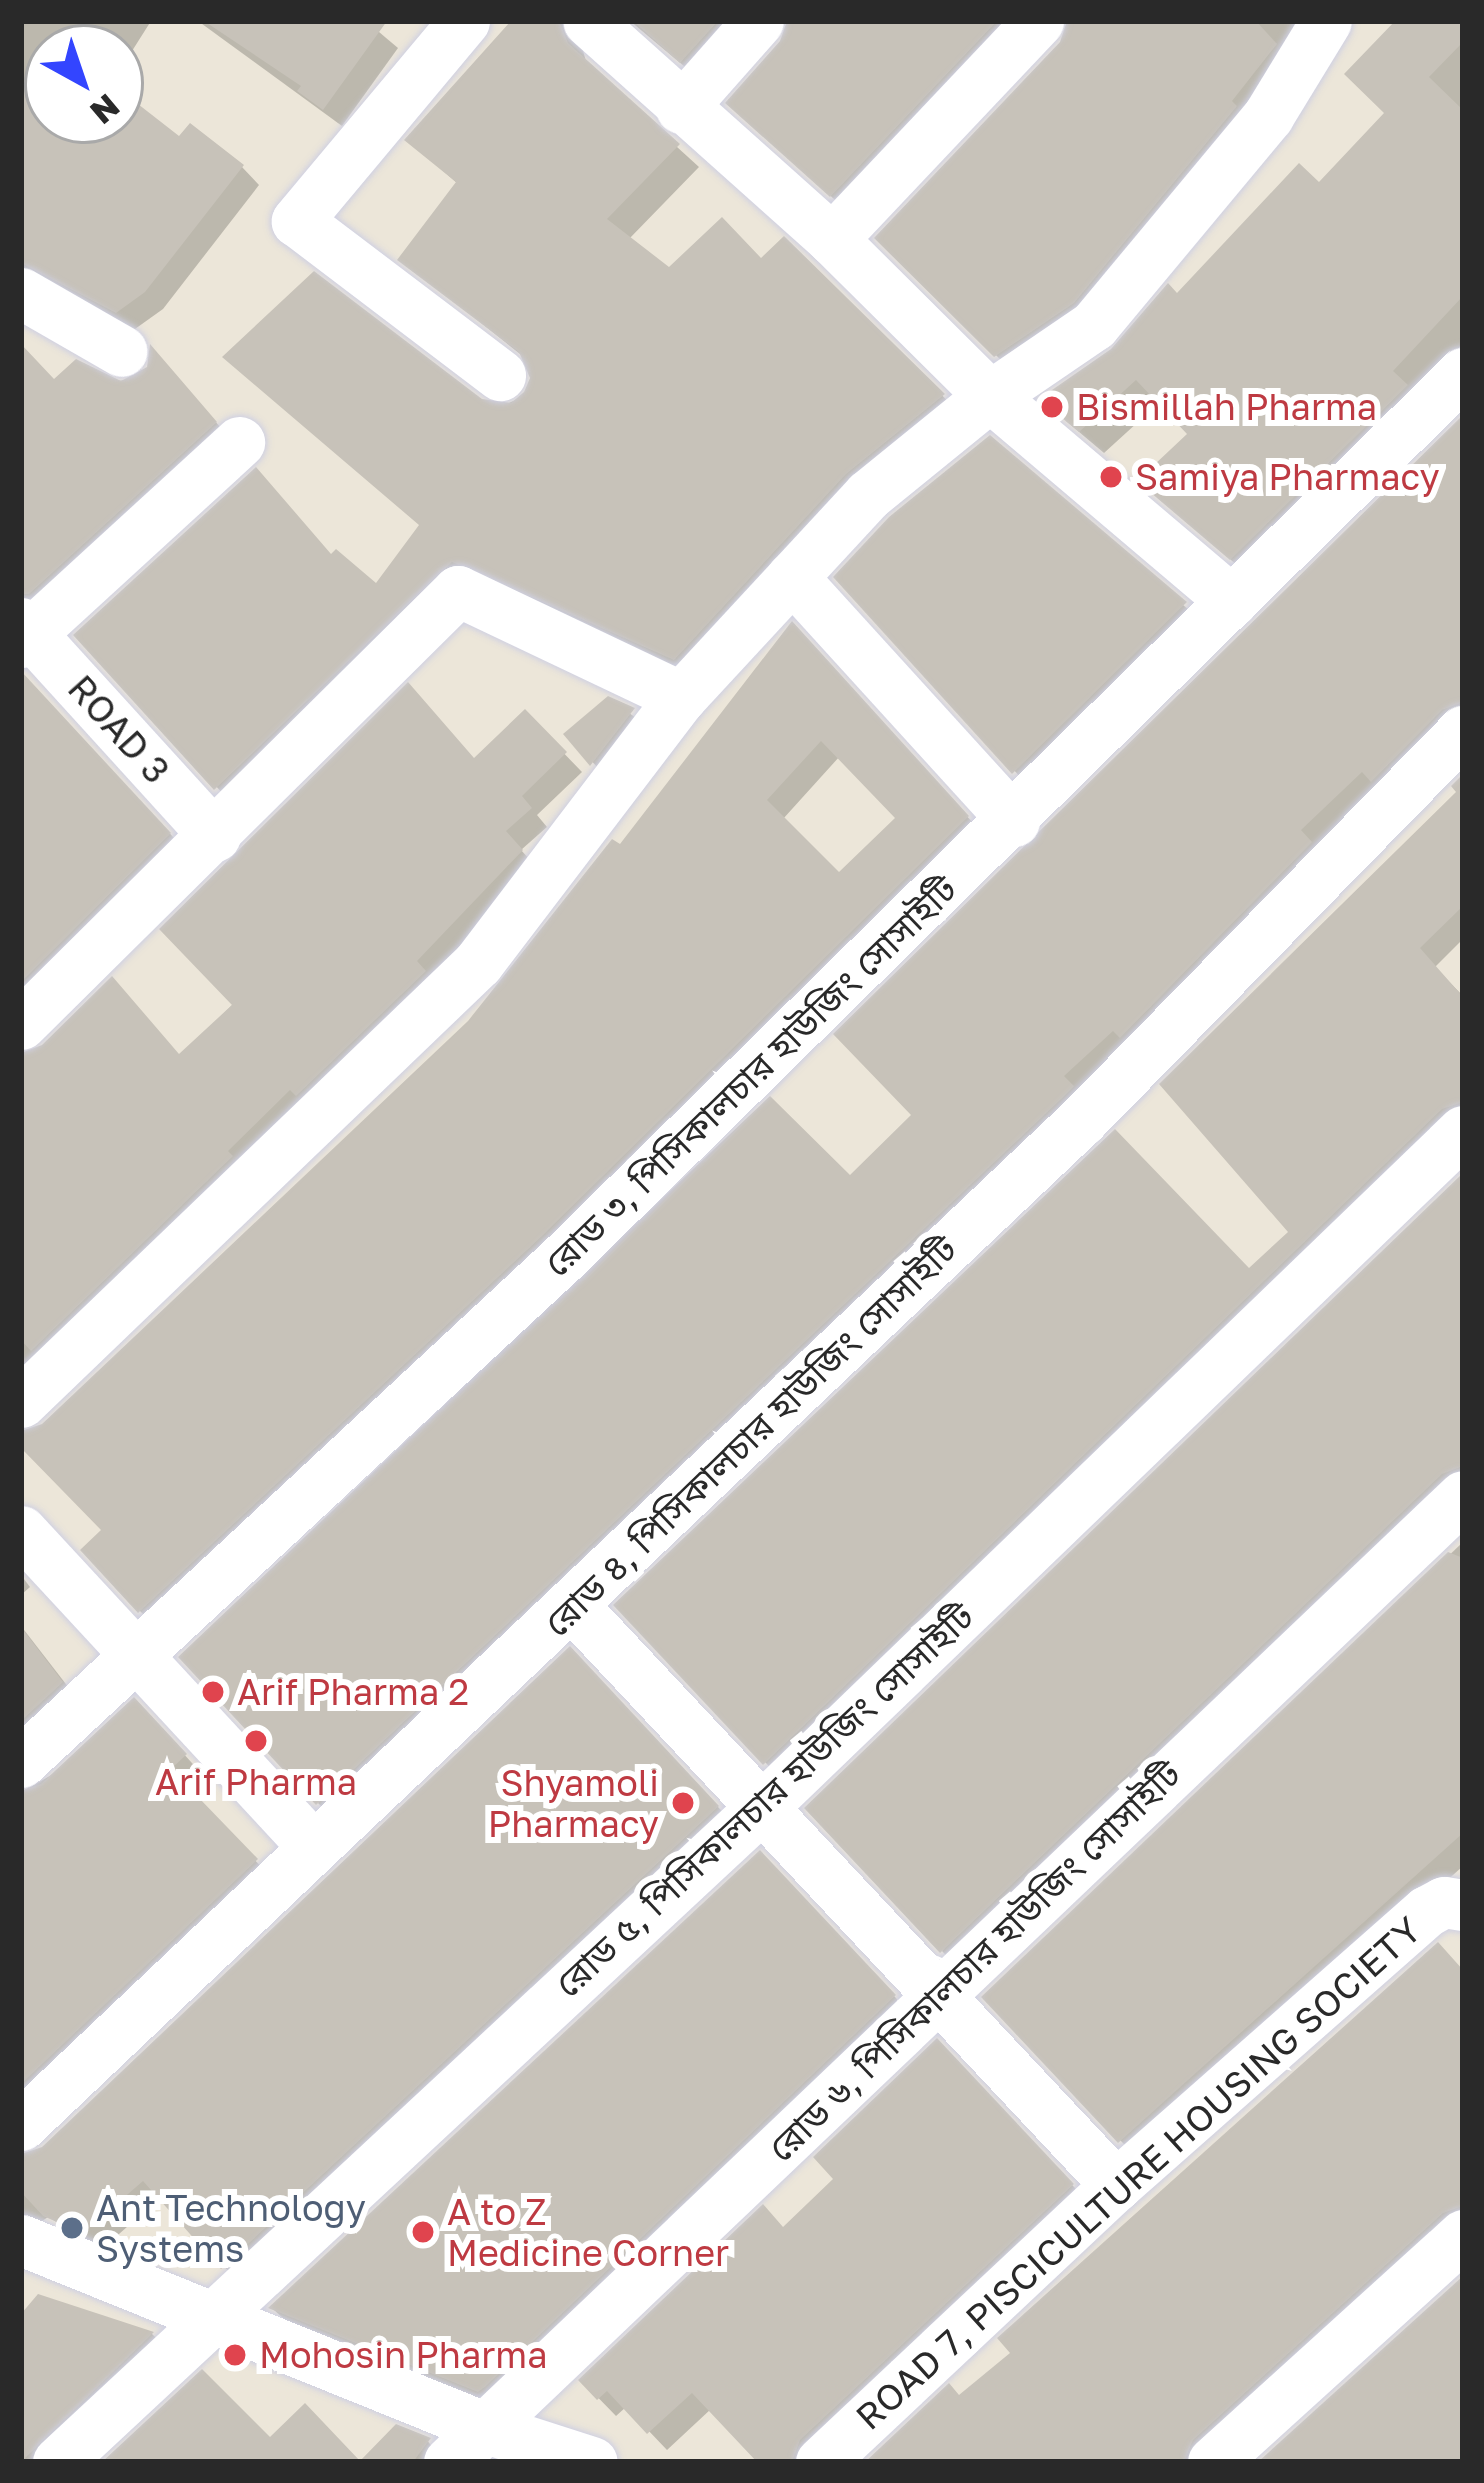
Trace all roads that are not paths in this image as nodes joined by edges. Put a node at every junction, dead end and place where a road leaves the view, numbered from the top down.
1 (464, 21) edge
2 (588, 21) edge
3 (758, 21) edge
4 (1038, 21) edge
5 (1326, 21) edge
6 (681, 108) junction
7 (832, 239) junction
8 (21, 293) edge
9 (122, 351) dead end
10 (1463, 374) edge
11 (500, 375) dead end
12 (990, 396) junction
13 (239, 442) dead end
14 (792, 577) junction
15 (1232, 601) junction
16 (24, 632) edge
17 (681, 697) junction
18 (1463, 731) edge
19 (1014, 821) junction
20 (215, 836) junction
21 (21, 1024) edge
22 (1463, 1132) edge
23 (21, 1402) edge
24 (1463, 1496) edge
25 (21, 1531) edge
26 (572, 1606) junction
27 (135, 1657) junction
28 (21, 1762) edge
29 (762, 1807) junction
30 (313, 1846) junction
31 (1463, 1905) edge
32 (937, 2001) junction
33 (21, 2125) edge
34 (1116, 2185) junction
35 (1463, 2235) edge
36 (21, 2240) edge
37 (206, 2316) junction
38 (468, 2445) edge
39 (58, 2462) edge
40 (592, 2462) edge
41 (821, 2462) edge
42 (1213, 2462) edge

1 - 11 street
2 - 6 street
3 - 6 street
4 - 7 street
5 - 12 street
6 - 7 street
7 - 12 street
8 - 9 street
10 - 15 street, রোড ৩, পিসিকালচার হাউজিং সোসাইটি
12 - 14 street
12 - 15 street
13 - 16 street
14 - 17 street
14 - 19 street
15 - 19 street, রোড ৩, পিসিকালচার হাউজিং সোসাইটি
16 - 20 street, ROAD 3
17 - 20 street
17 - 23 street
18 - 26 street, রোড ৪, পিসিকালচার হাউজিং সোসাইটি
19 - 27 street, রোড ৩, পিসিকালচার হাউজিং সোসাইটি
20 - 21 street
22 - 29 street, রোড ৫, পিসিকালচার হাউজিং সোসাইটি
24 - 32 street, রোড ৬, পিসিকালচার হাউজিং সোসাইটি
25 - 27 street
26 - 29 street
26 - 30 street, রোড ৪, পিসিকালচার হাউজিং সোসাইটি
27 - 28 street, রোড ৩, পিসিকালচার হাউজিং সোসাইটি
27 - 30 street
29 - 32 street
29 - 37 street, রোড ৫, পিসিকালচার হাউজিং সোসাইটি
30 - 33 street, রোড ৪, পিসিকালচার হাউজিং সোসাইটি
31 - 34 street, ROAD 7, PISCICULTURE HOUSING SOCIETY
32 - 34 street
32 - 38 street, রোড ৬, পিসিকালচার হাউজিং সোসাইটি
34 - 41 street, ROAD 7, PISCICULTURE HOUSING SOCIETY
35 - 42 street
36 - 37 street
37 - 38 street
37 - 39 street, রোড ৫, পিসিকালচার হাউজিং সোসাইটি
38 - 40 street

